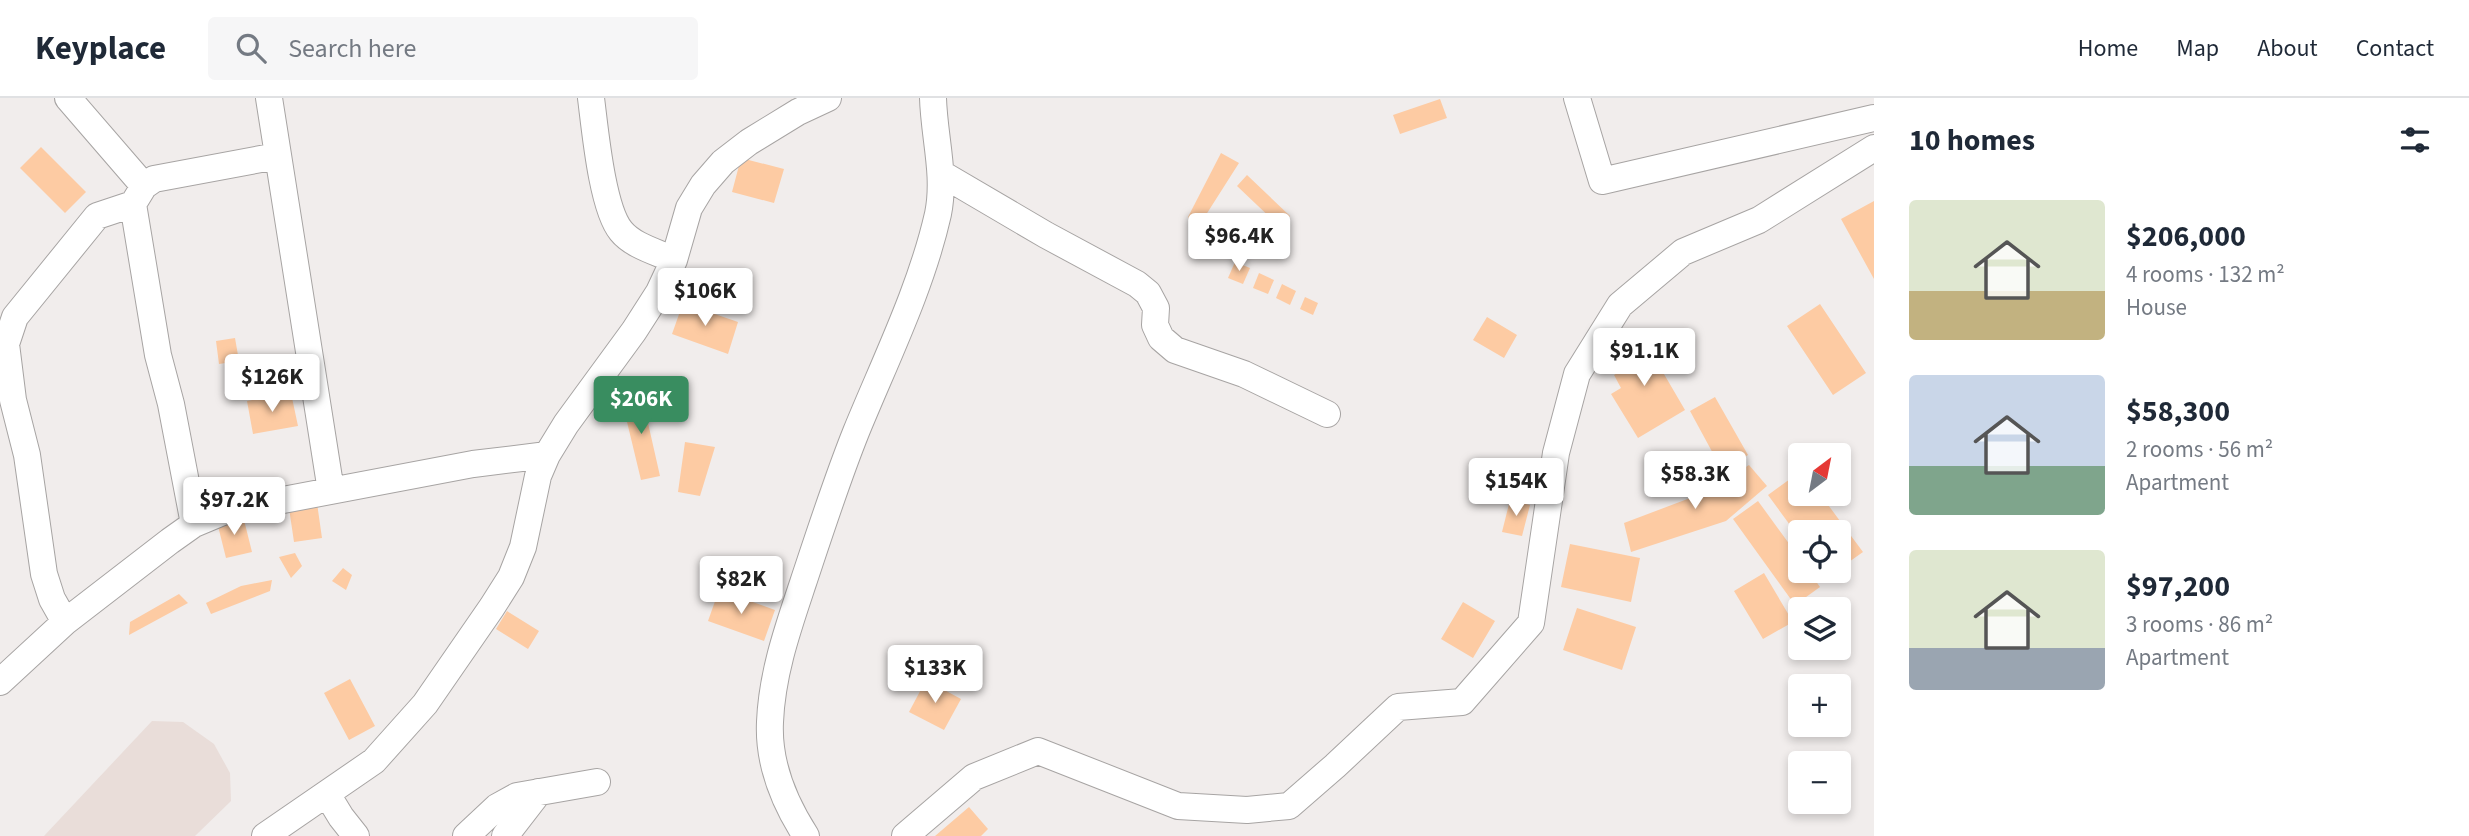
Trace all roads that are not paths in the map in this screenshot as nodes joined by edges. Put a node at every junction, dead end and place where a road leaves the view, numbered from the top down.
1 (68, 98) edge
2 (269, 98) edge
3 (591, 98) edge
4 (828, 98) edge
5 (933, 98) edge
6 (1577, 98) edge
7 (1874, 118) edge
8 (1874, 148) edge
9 (277, 156) junction
10 (942, 174) junction
11 (138, 195) junction
12 (674, 260) junction
13 (6, 401) edge
14 (1327, 414) dead end
15 (547, 455) junction
16 (331, 491) junction
17 (194, 524) junction
18 (65, 622) junction
19 (0, 682) edge
20 (597, 782) dead end
21 (540, 792) junction
22 (327, 794) junction
23 (265, 836) edge
24 (356, 836) edge
25 (466, 836) edge
26 (505, 836) edge
27 (806, 836) edge
28 (905, 836) edge

1 - 11 street
2 - 9 street
3 - 12 street
4 - 12 street
5 - 10 street
6 - 7 street
8 - 28 street
9 - 11 street
9 - 16 street
10 - 14 street
10 - 27 street
11 - 13 street
11 - 17 street
12 - 15 street
13 - 18 street
15 - 16 street
15 - 22 street
16 - 17 street
17 - 18 street
18 - 19 street
20 - 21 street
21 - 25 street
21 - 26 street
22 - 23 street
22 - 24 street

